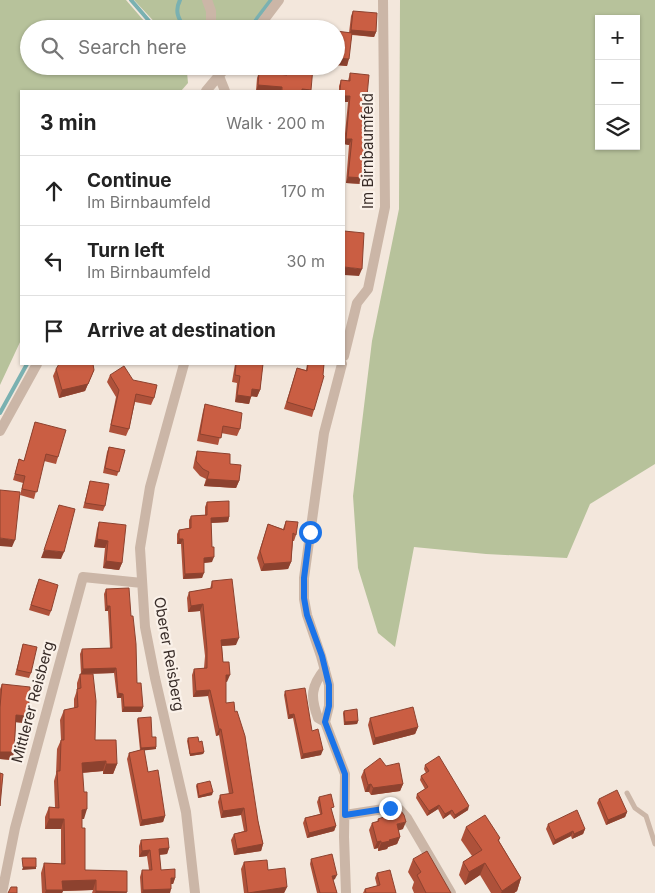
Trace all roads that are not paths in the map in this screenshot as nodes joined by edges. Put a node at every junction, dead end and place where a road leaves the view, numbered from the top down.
1 (207, 0) edge
2 (279, 0) edge
3 (383, 0) edge
4 (211, 20) edge
5 (264, 20) edge
6 (215, 75) edge
7 (219, 75) edge
8 (207, 90) edge
9 (225, 90) edge
10 (345, 352) edge
11 (35, 365) edge
12 (184, 365) edge
13 (342, 365) edge
14 (0, 431) edge
15 (142, 583) junction
16 (325, 669) junction
17 (325, 722) junction
18 (627, 793) dead end
19 (345, 815) junction
20 (655, 844) edge
21 (2, 893) edge
22 (195, 893) edge
23 (346, 893) edge
24 (451, 893) edge

1 - 4 street
2 - 5 street
3 - 10 street, Im Birnbaumfeld
6 - 8 street
7 - 9 street
11 - 14 street
12 - 15 street, Oberer Reisberg
13 - 16 street
15 - 21 street, Mittlerer Reisberg
15 - 22 street, Oberer Reisberg
16 - 17 street
16 - 17 street
17 - 19 street
18 - 20 lane
19 - 23 street
19 - 24 street

